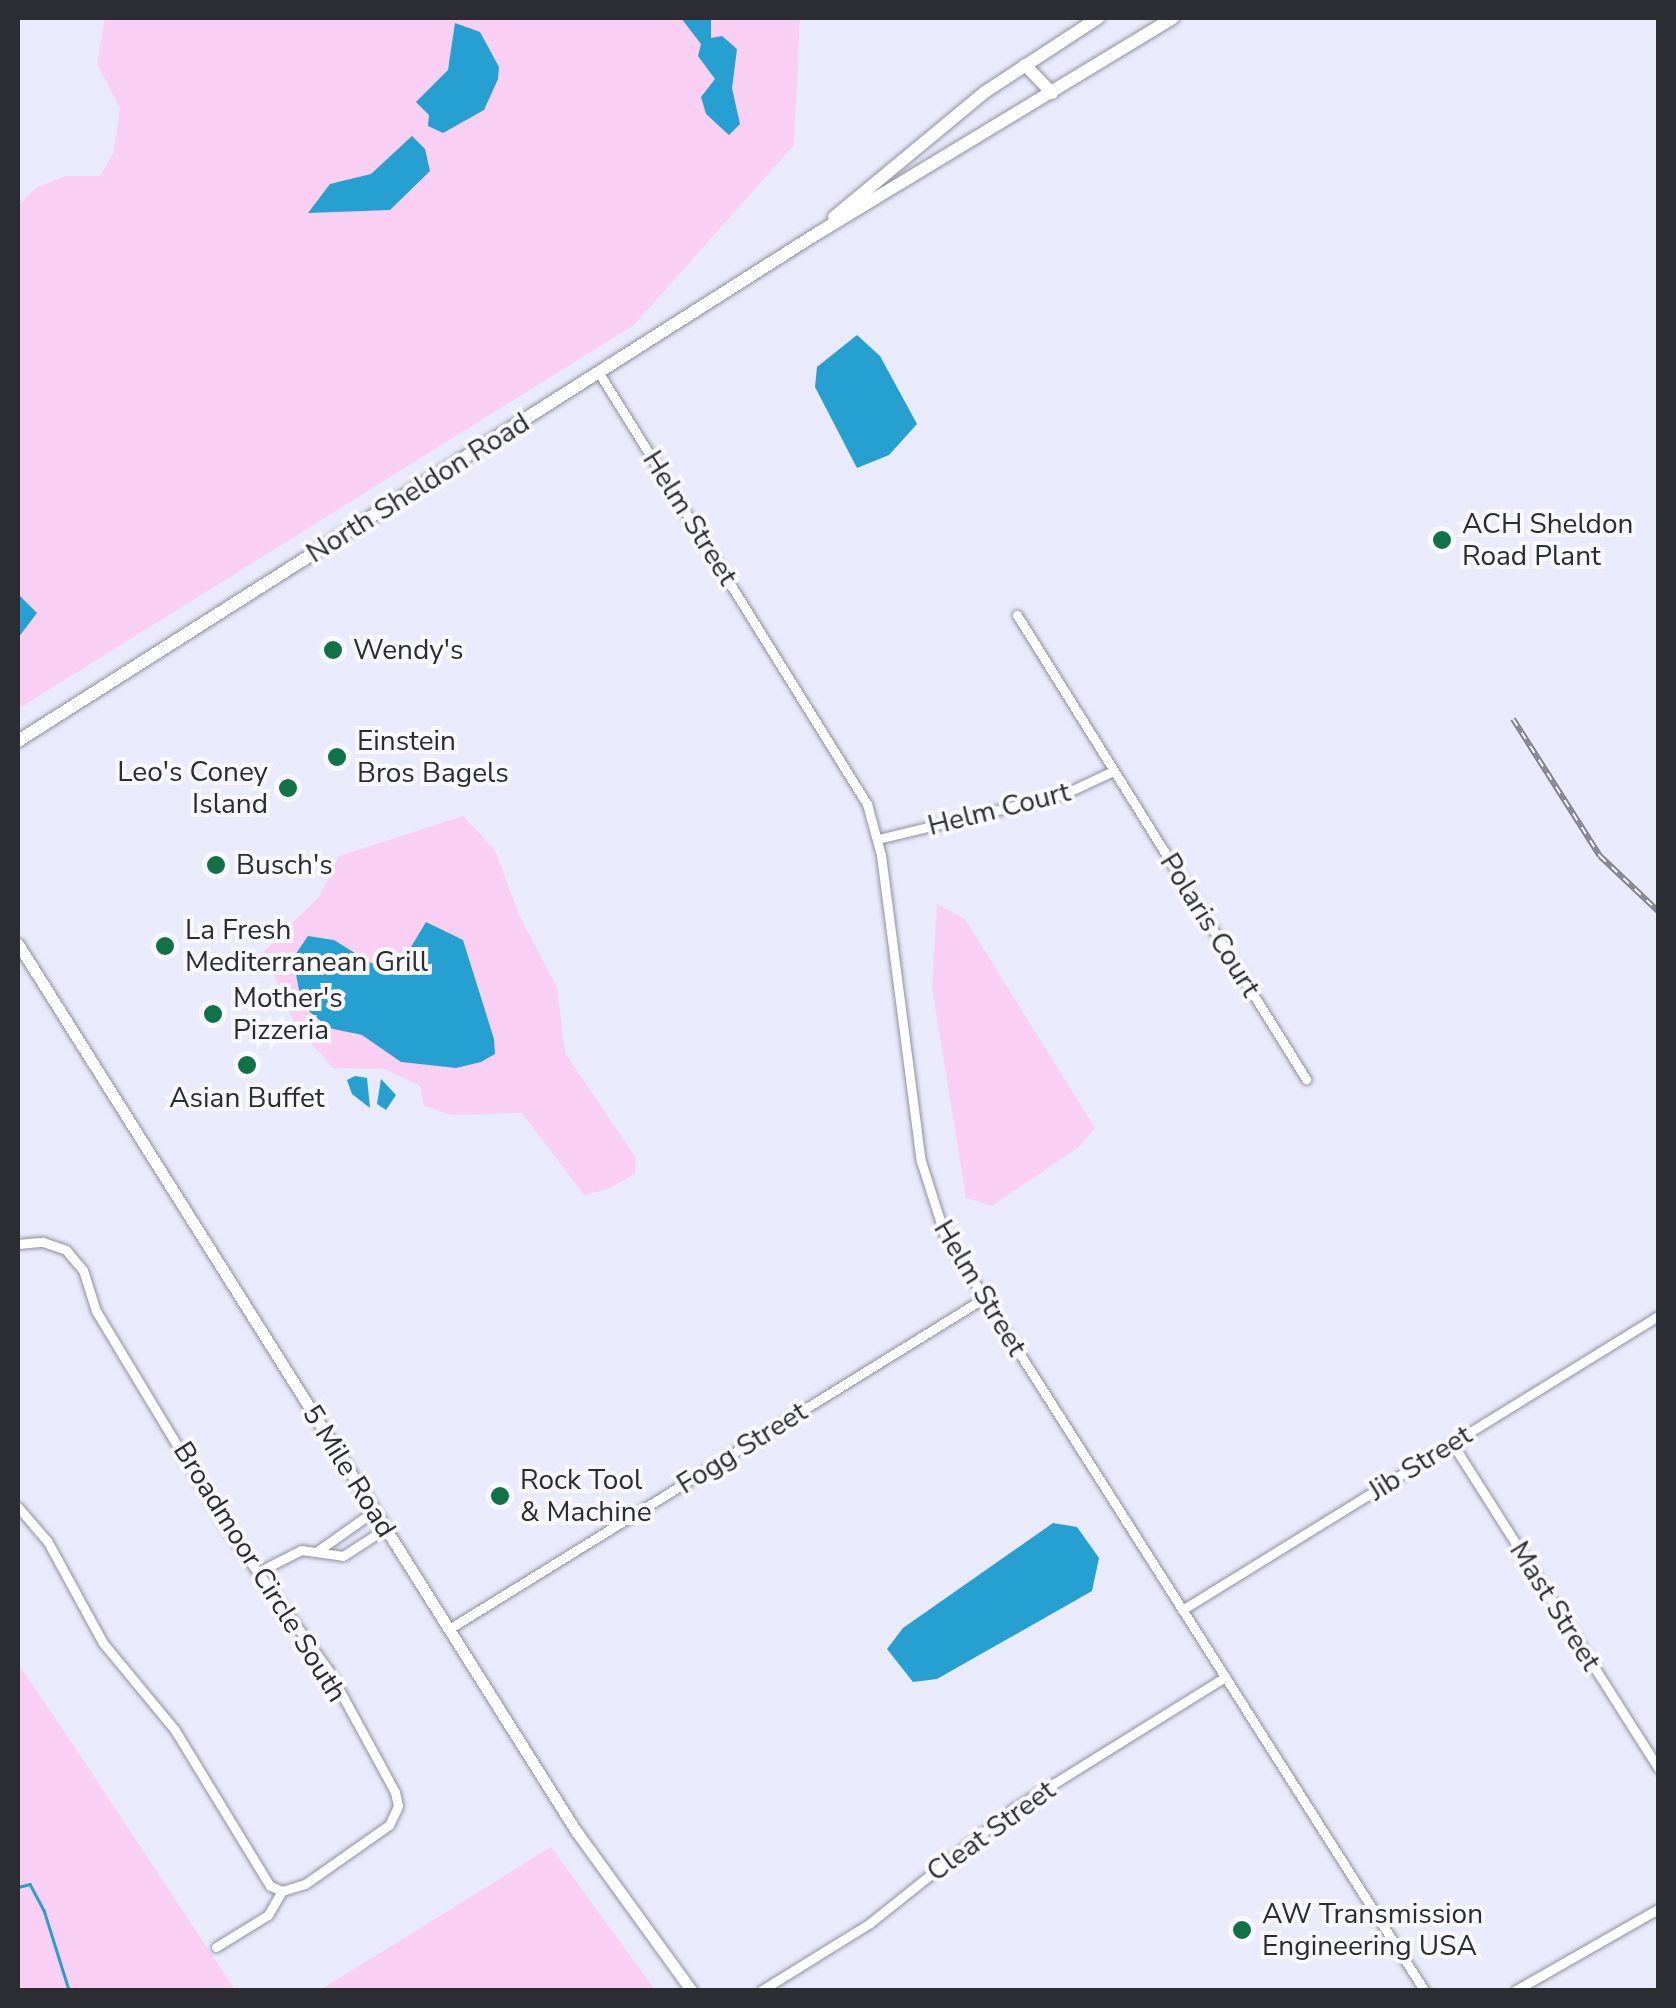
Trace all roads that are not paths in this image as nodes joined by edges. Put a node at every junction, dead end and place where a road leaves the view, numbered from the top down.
1 (1098, 18) edge
2 (1173, 18) edge
3 (1024, 65) junction
4 (1052, 93) junction
5 (818, 232) junction
6 (599, 373) junction
7 (1016, 615) dead end
8 (18, 741) edge
9 (1114, 771) junction
10 (878, 839) junction
11 (18, 944) edge
12 (1306, 1080) dead end
13 (18, 1244) edge
14 (984, 1298) junction
15 (1658, 1316) edge
16 (1452, 1443) junction
17 (18, 1508) edge
18 (374, 1510) junction
19 (386, 1528) junction
20 (320, 1550) junction
21 (258, 1572) junction
22 (1182, 1610) junction
23 (449, 1629) junction
24 (1225, 1677) junction
25 (1658, 1768) edge
26 (282, 1890) junction
27 (1658, 1909) edge
28 (216, 1946) dead end
29 (691, 1990) edge
30 (762, 1990) edge
31 (1424, 1990) edge
32 (1516, 1990) edge

1 - 3 main road, North Sheldon Road
2 - 4 main road, North Sheldon Road
3 - 4 main road
3 - 5 main road, North Sheldon Road
4 - 5 main road, North Sheldon Road
5 - 6 main road, North Sheldon Road
6 - 8 main road, North Sheldon Road
6 - 10 street, Helm Street
7 - 9 street
9 - 10 street, Helm Court
9 - 12 street, Polaris Court
10 - 14 street, Helm Street
11 - 18 street, 5 Mile Road
13 - 21 street, Broadmoor Circle South
14 - 22 street, Helm Street
14 - 23 street, Fogg Street
15 - 16 street, Jib Street
16 - 22 street, Jib Street
16 - 25 street, Mast Street
17 - 26 street
18 - 19 street, 5 Mile Road
18 - 20 street
19 - 20 street
19 - 23 street, 5 Mile Road
20 - 21 street
21 - 26 street, Broadmoor Circle South
22 - 24 street, Helm Street
23 - 29 street, 5 Mile Road
24 - 30 street, Cleat Street
24 - 31 street, Helm Street
26 - 28 street
27 - 32 street

